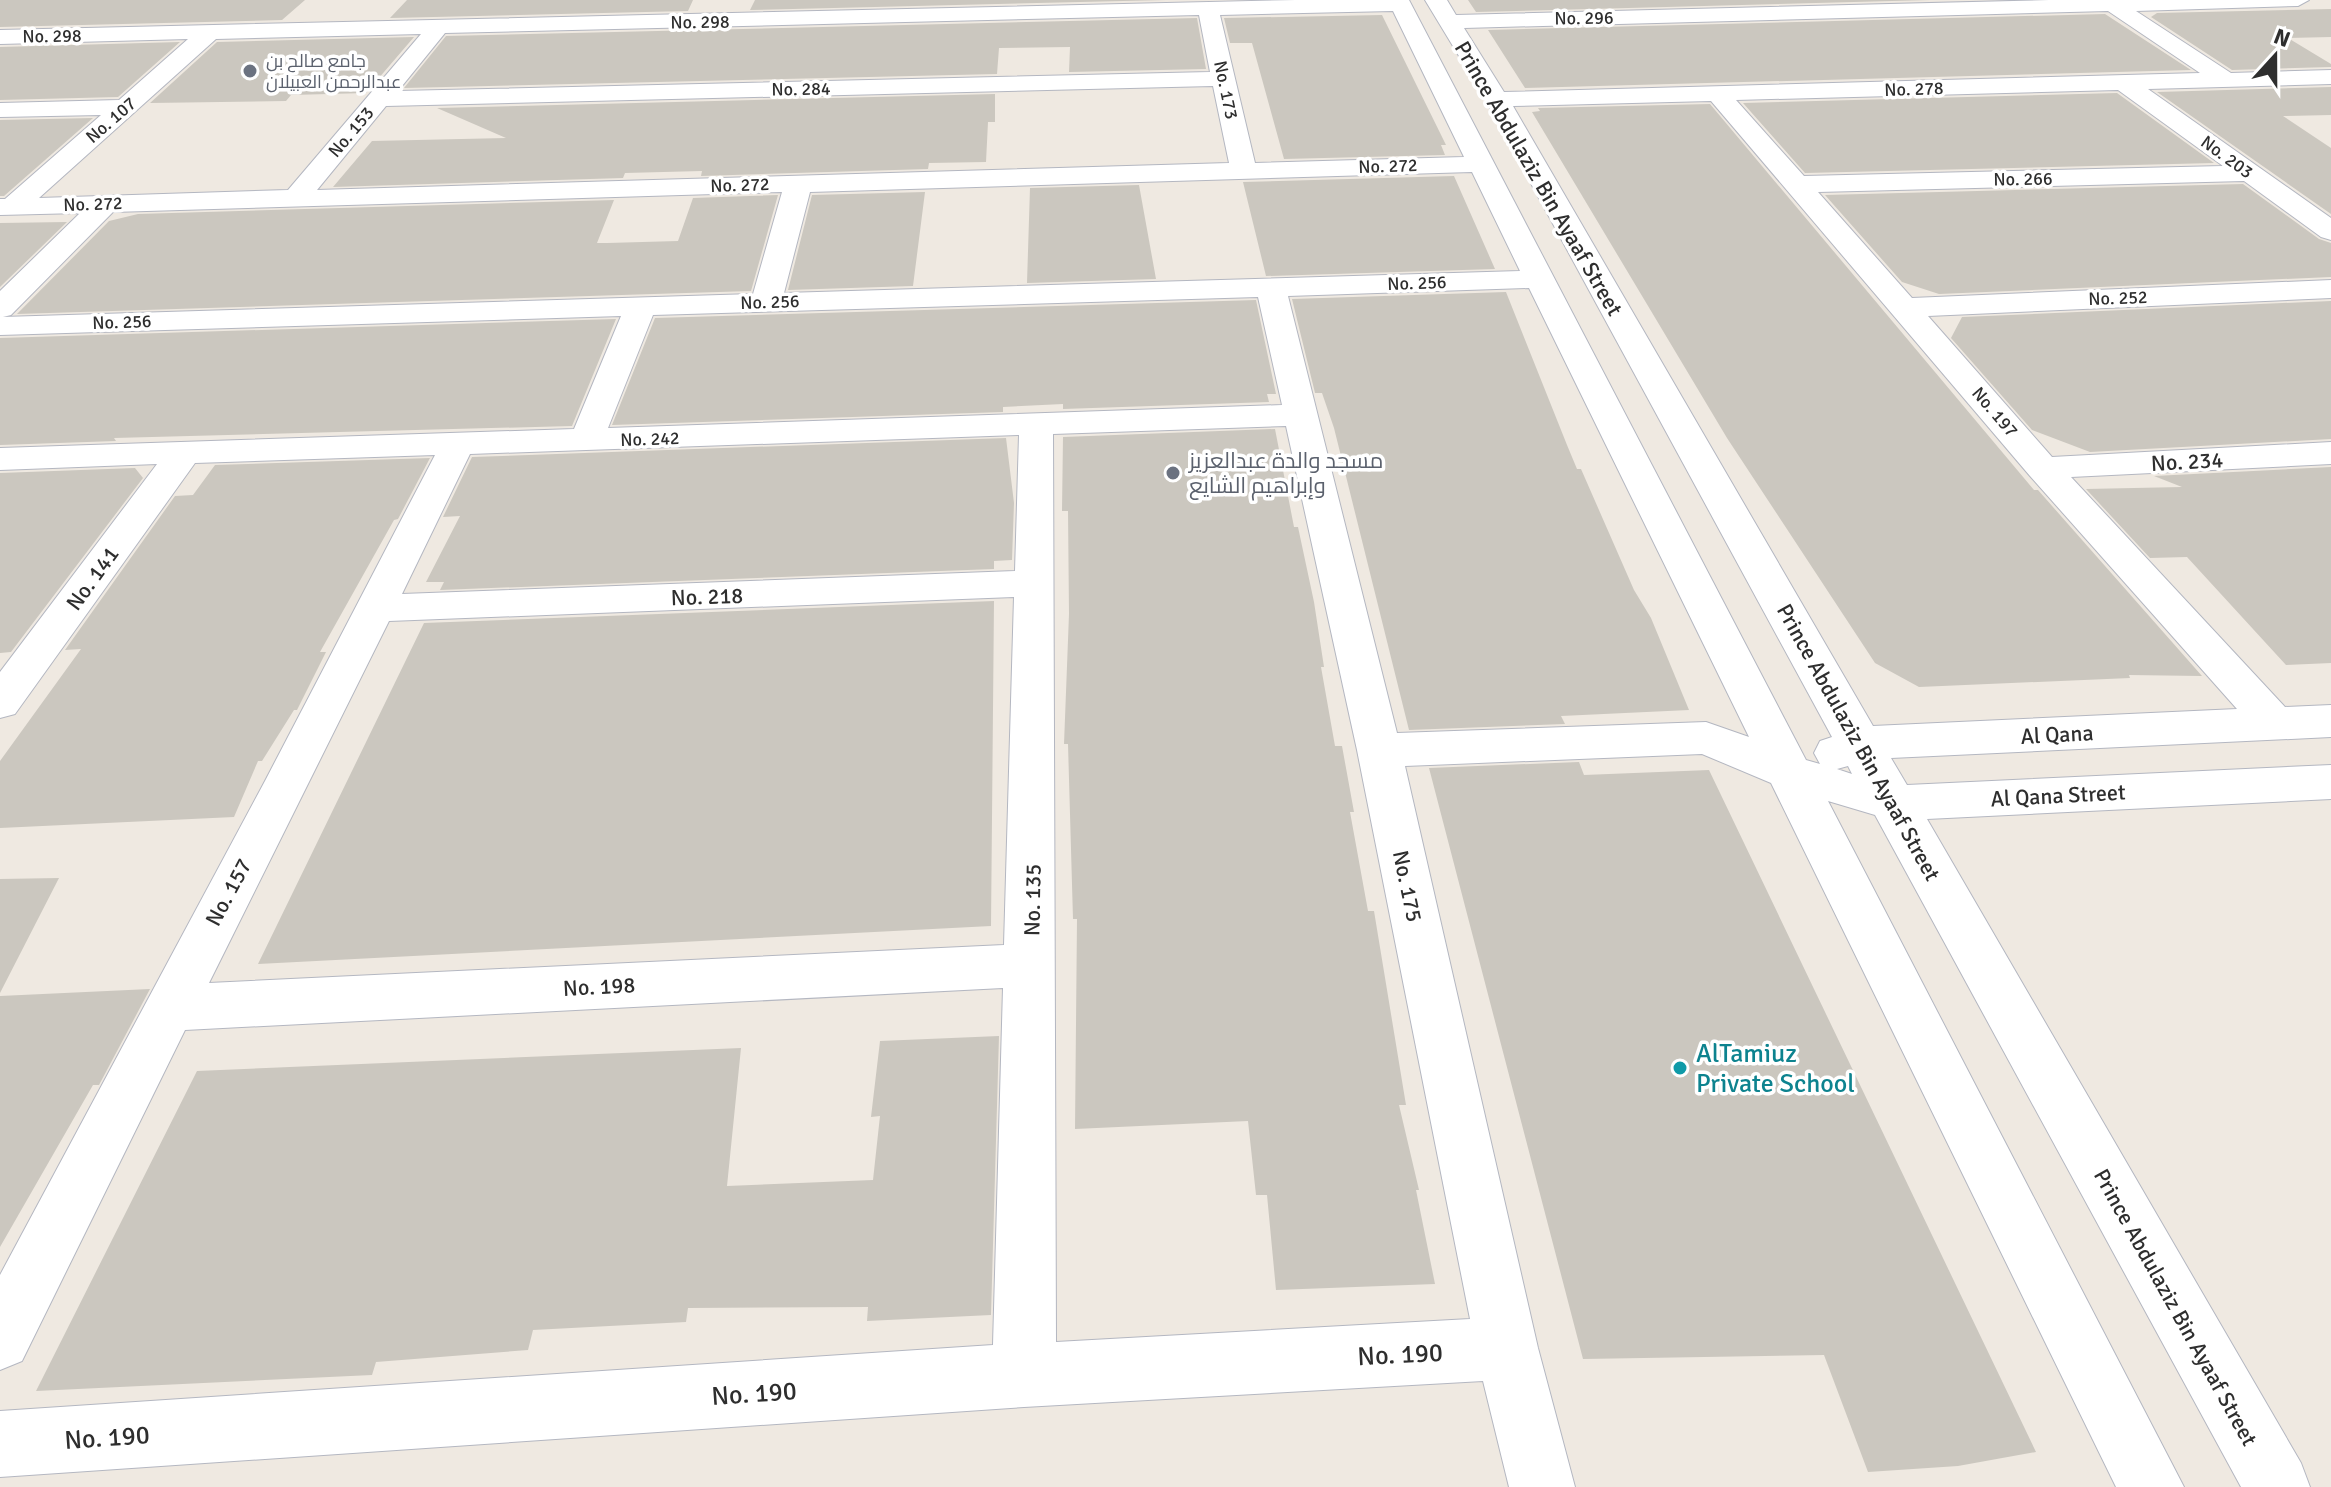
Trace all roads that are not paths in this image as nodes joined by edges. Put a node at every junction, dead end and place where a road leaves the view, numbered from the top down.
1 (2298, 0) edge
2 (2143, 2) edge
3 (2113, 5) junction
4 (1420, 7) edge
5 (848, 9) edge
6 (1208, 9) junction
7 (307, 10) dead end
8 (437, 29) junction
9 (285, 31) junction
10 (209, 33) junction
11 (0, 37) edge
12 (1224, 79) junction
13 (2327, 79) edge
14 (2226, 80) junction
15 (2123, 82) junction
16 (1719, 95) junction
17 (378, 99) junction
18 (1497, 99) junction
19 (126, 107) junction
20 (0, 110) edge
21 (1481, 164) junction
22 (1244, 170) junction
23 (2249, 173) junction
24 (798, 184) junction
25 (1797, 184) junction
26 (2318, 194) dead end
27 (2281, 195) junction
28 (296, 198) junction
29 (105, 204) junction
30 (6, 207) edge
31 (2331, 231) edge
32 (1539, 279) junction
33 (1271, 287) junction
34 (2331, 289) edge
35 (766, 302) junction
36 (641, 306) junction
37 (0, 308) edge
38 (1904, 308) junction
39 (0, 326) edge
40 (1301, 415) junction
41 (1036, 424) junction
42 (586, 441) junction
43 (457, 445) junction
44 (184, 453) junction
45 (2331, 453) edge
46 (0, 459) edge
47 (2043, 468) junction
48 (1036, 583) junction
49 (377, 608) junction
50 (0, 703) edge
51 (2331, 721) edge
52 (2275, 724) junction
53 (1860, 743) junction
54 (1379, 750) junction
55 (1789, 772) junction
56 (2331, 782) edge
57 (1892, 803) junction
58 (1031, 965) junction
59 (168, 1008) junction
60 (0, 1339) edge
61 (1507, 1348) junction
62 (1024, 1375) junction
63 (0, 1444) edge
64 (1542, 1487) edge
65 (2151, 1487) edge
66 (2277, 1487) edge

1 - 2 street, No. 296
2 - 3 street, No. 296
3 - 4 street, No. 296
3 - 14 street
4 - 6 street, No. 298
4 - 18 street, Prince Abdulaziz Bin Ayaaf Street
4 - 21 street, Prince Abdulaziz Bin Ayaaf Street
5 - 6 street, No. 298
5 - 8 street, No. 298
6 - 12 street, No. 173
7 - 9 street
8 - 9 street, No. 298
8 - 17 street, No. 153
9 - 10 street, No. 298
10 - 11 street, No. 298
10 - 19 street, No. 107
12 - 17 street, No. 284
12 - 22 street, No. 173
13 - 14 street, No. 278
14 - 15 street, No. 278
15 - 16 street, No. 278
15 - 23 street, No. 203
16 - 18 street, No. 278
16 - 25 street, No. 197
17 - 28 street, No. 153
18 - 53 street, Prince Abdulaziz Bin Ayaaf Street
19 - 20 street
19 - 30 street, No. 107
21 - 22 street, No. 272
21 - 32 street, Prince Abdulaziz Bin Ayaaf Street
22 - 24 street, No. 272
23 - 25 street, No. 266
23 - 27 street, No. 203
24 - 28 street, No. 272
24 - 35 street
25 - 38 street, No. 197
26 - 27 street
27 - 31 street, No. 203
28 - 29 street, No. 272
29 - 30 street, No. 272
29 - 37 street
32 - 33 street, No. 256
32 - 55 street, Prince Abdulaziz Bin Ayaaf Street
33 - 35 street, No. 256
33 - 40 street, No. 175
34 - 38 street, No. 252
35 - 36 street, No. 256
36 - 39 street, No. 256
36 - 42 street
38 - 47 street, No. 197
40 - 41 street, No. 242
40 - 54 street, No. 175
41 - 42 street, No. 242
41 - 48 street, No. 135
42 - 43 street, No. 242
43 - 44 street, No. 242
43 - 49 street, No. 157
44 - 46 street, No. 242
44 - 50 street, No. 141
45 - 47 street, No. 234
47 - 52 street, No. 197
48 - 49 street, No. 218
48 - 58 street, No. 135
49 - 59 street, No. 157
51 - 52 street, Al Qana
52 - 53 street, Al Qana
53 - 55 street, Al Qana
53 - 57 street, Prince Abdulaziz Bin Ayaaf Street
54 - 55 street, Al Qana Street
54 - 61 street, No. 175
55 - 57 street, Al Qana Street
55 - 65 street, Prince Abdulaziz Bin Ayaaf Street
56 - 57 street, Al Qana Street
57 - 66 street, Prince Abdulaziz Bin Ayaaf Street
58 - 59 street, No. 198
58 - 62 street, No. 135
59 - 60 street, No. 157
61 - 62 street, No. 190
61 - 64 street, No. 175
62 - 63 street, No. 190

